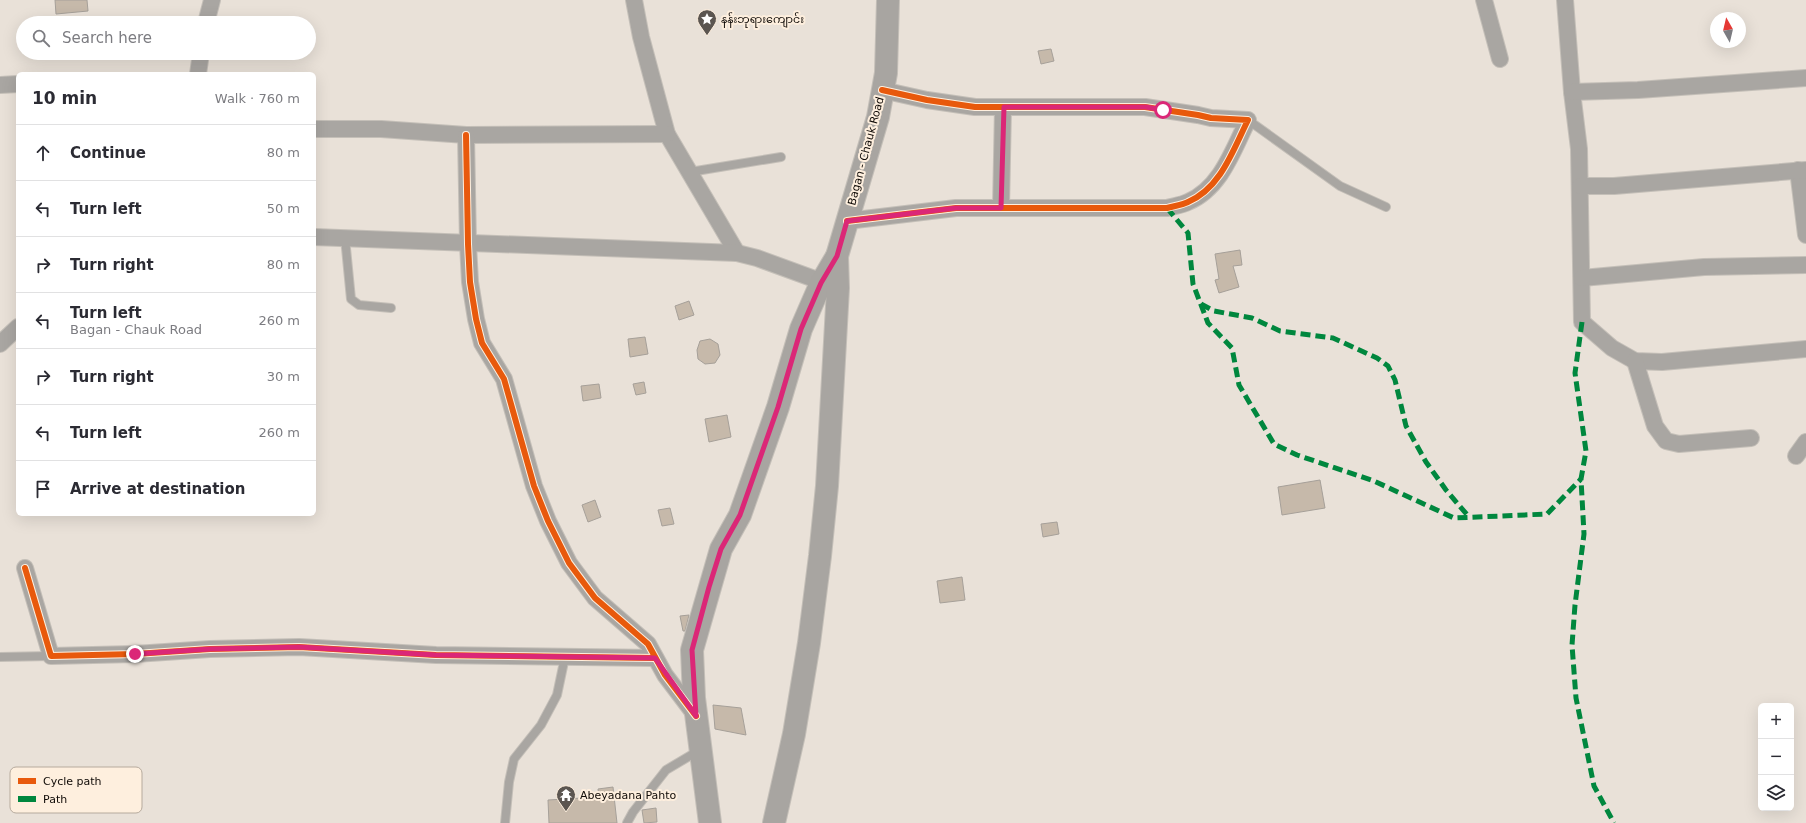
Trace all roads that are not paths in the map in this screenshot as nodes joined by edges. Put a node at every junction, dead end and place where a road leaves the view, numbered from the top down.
1 (212, 0) edge
2 (634, 0) edge
3 (888, 0) edge
4 (1484, 0) edge
5 (1565, 0) edge
6 (208, 16) edge
7 (1500, 59) dead end
8 (200, 60) edge
9 (198, 72) edge
10 (1806, 78) edge
11 (16, 84) edge
12 (0, 85) edge
13 (882, 90) junction
14 (1572, 92) junction
15 (1004, 107) junction
16 (1248, 120) junction
17 (316, 129) edge
18 (466, 134) junction
19 (667, 134) junction
20 (781, 157) dead end
21 (1802, 170) edge
22 (690, 172) junction
23 (1580, 186) junction
24 (1386, 207) dead end
25 (1001, 208) junction
26 (847, 221) junction
27 (1806, 235) edge
28 (316, 237) edge
29 (345, 238) junction
30 (468, 244) junction
31 (737, 253) junction
32 (1806, 265) edge
33 (1582, 278) junction
34 (830, 285) junction
35 (391, 308) dead end
36 (16, 330) edge
37 (0, 344) edge
38 (1806, 349) edge
39 (1635, 361) junction
40 (1751, 438) dead end
41 (1806, 442) edge
42 (1796, 456) dead end
43 (25, 568) dead end
44 (51, 656) junction
45 (0, 657) edge
46 (565, 657) junction
47 (655, 658) junction
48 (696, 716) junction
49 (700, 750) junction
50 (505, 823) edge
51 (627, 823) edge
52 (710, 823) edge
53 (774, 823) edge

1 - 6 street
2 - 19 street
3 - 13 main road, Bagan - Chauk Road
4 - 7 street
5 - 14 street
8 - 9 street
10 - 14 street
11 - 12 street
13 - 15 street
13 - 26 main road, Bagan - Chauk Road
14 - 23 street
15 - 16 street
15 - 25 street
16 - 24 lane
16 - 25 street
17 - 18 street
18 - 19 street
18 - 30 street
19 - 22 street
20 - 22 lane
21 - 23 street
21 - 27 street
22 - 31 street
23 - 33 street
25 - 26 street
26 - 34 main road, Bagan - Chauk Road
28 - 29 street
29 - 30 street
29 - 35 lane
30 - 31 street
30 - 47 street
31 - 34 street
32 - 33 street
33 - 39 street
34 - 48 main road
34 - 53 main road, Bagan - Chauk Road
36 - 37 street
38 - 39 street
39 - 40 street
41 - 42 street
43 - 44 street
44 - 45 lane
44 - 46 street
46 - 47 street
46 - 50 lane
47 - 48 street
48 - 49 main road
49 - 51 lane
49 - 52 main road

